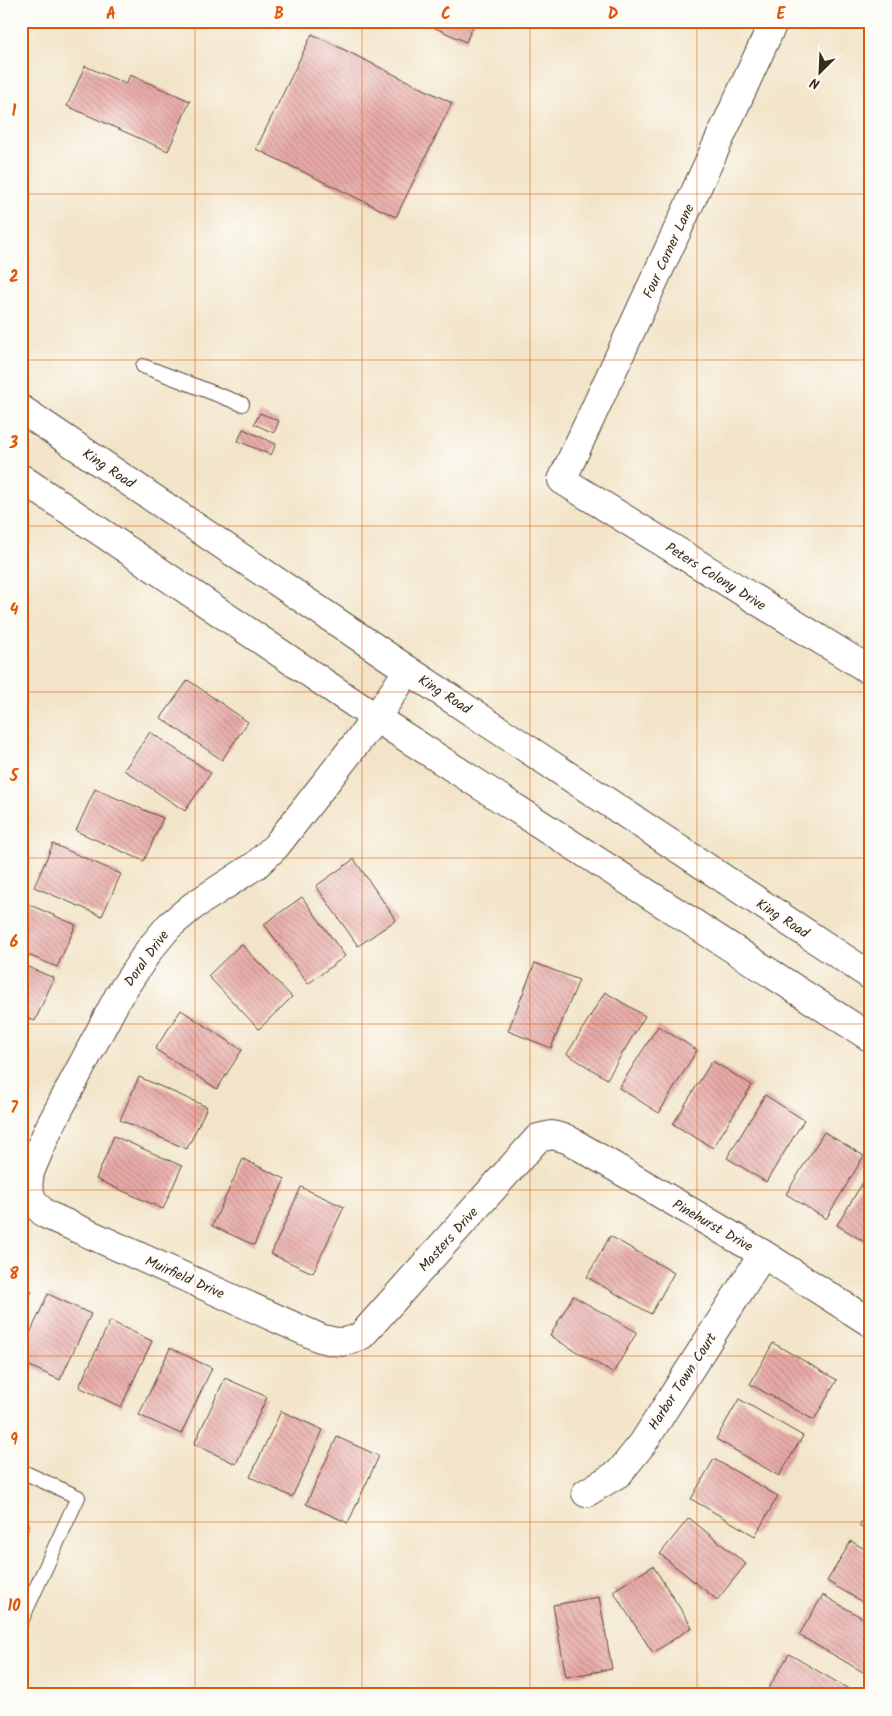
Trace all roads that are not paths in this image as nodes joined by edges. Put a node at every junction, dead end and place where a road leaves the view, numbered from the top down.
1 (774, 21) edge
2 (143, 366) dead end
3 (242, 404) dead end
4 (21, 409) edge
5 (21, 478) edge
6 (562, 480) joint
7 (869, 663) edge
8 (408, 670) junction
9 (376, 718) junction
10 (871, 976) edge
11 (871, 1038) edge
12 (552, 1135) joint
13 (33, 1202) joint
14 (763, 1254) junction
15 (871, 1323) edge
16 (343, 1342) joint
17 (21, 1471) edge
18 (586, 1493) dead end
19 (21, 1621) edge

1 - 6 street, Four Corner Lane
2 - 3 lane
4 - 8 street, King Road
5 - 9 street
6 - 7 street, Peters Colony Drive
8 - 9 street, Doral Drive
8 - 10 street, King Road
9 - 11 street
9 - 13 street, Doral Drive
12 - 14 street, Pinehurst Drive
12 - 16 street, Masters Drive
13 - 16 street, Muirfield Drive
14 - 15 street, Pinehurst Drive
14 - 18 street, Harbor Town Court
17 - 19 lane

